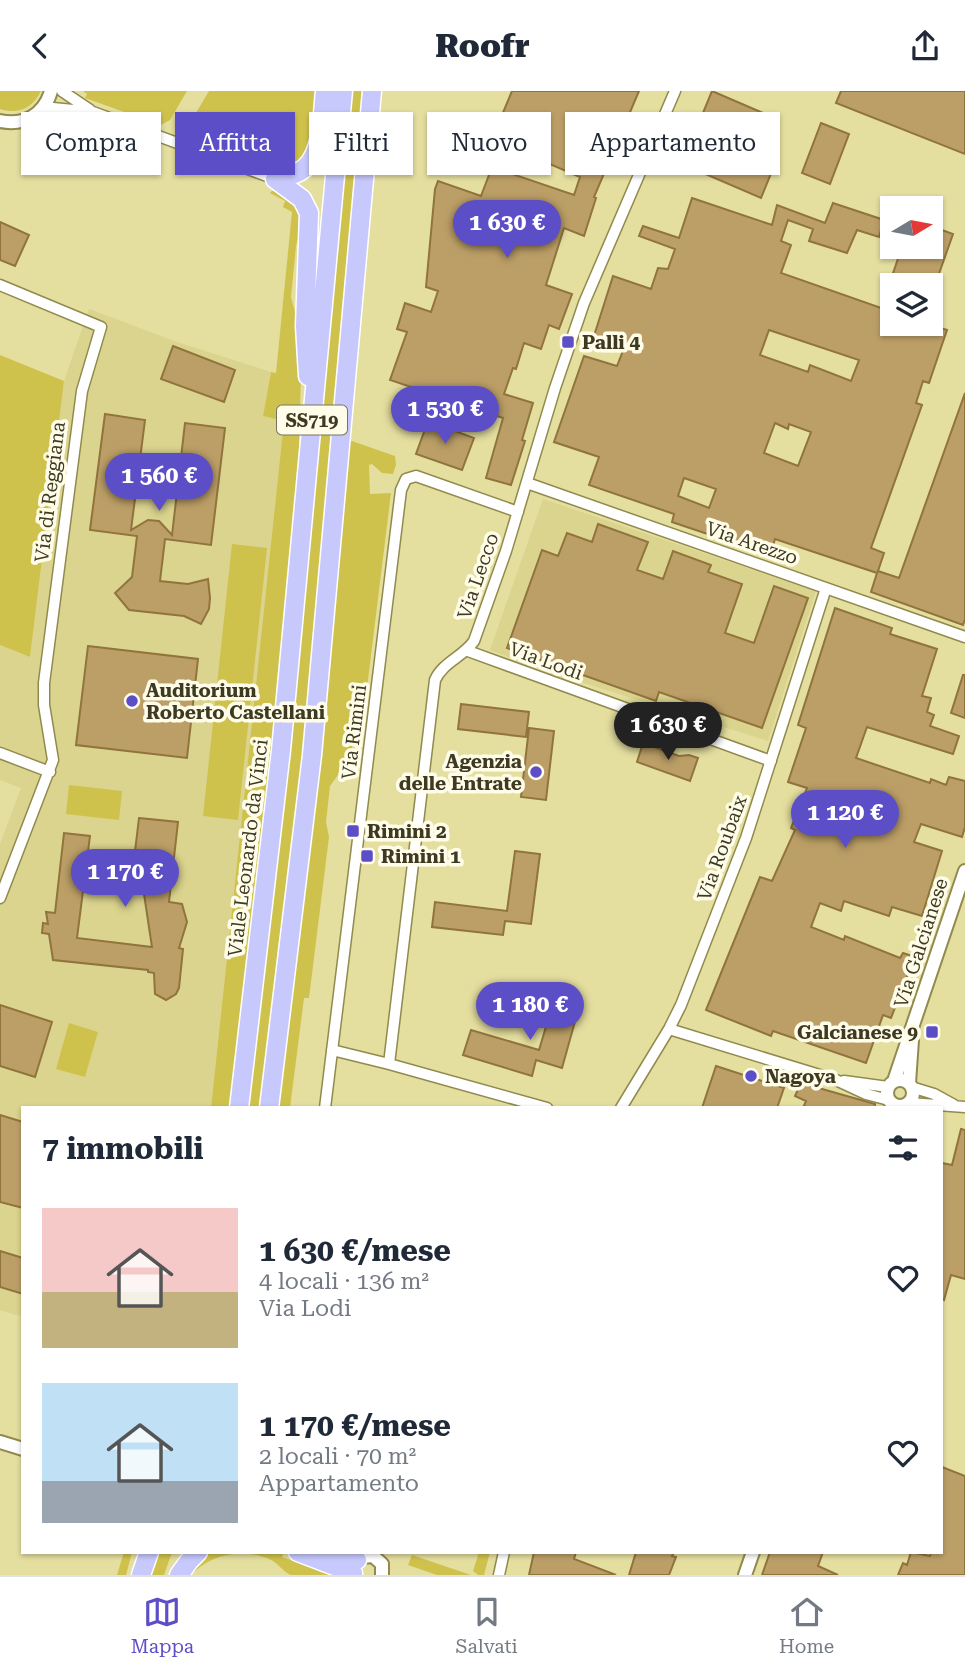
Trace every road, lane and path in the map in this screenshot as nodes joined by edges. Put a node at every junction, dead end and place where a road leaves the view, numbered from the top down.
1 (51, 91) edge
2 (62, 91) edge
3 (325, 91) edge
4 (343, 91) edge
5 (372, 91) edge
6 (675, 91) edge
7 (43, 107) junction
8 (93, 112) joint
9 (3, 124) edge
10 (161, 137) edge
11 (275, 179) junction
12 (0, 285) edge
13 (312, 424) junction
14 (527, 483) junction
15 (518, 512) junction
16 (826, 588) junction
17 (965, 637) edge
18 (468, 651) junction
19 (0, 753) edge
20 (771, 761) junction
21 (50, 772) junction
22 (965, 871) edge
23 (0, 898) edge
24 (914, 1026) junction
25 (669, 1029) junction
26 (332, 1051) junction
27 (389, 1064) junction
28 (836, 1080) junction
29 (891, 1084) junction
30 (910, 1085) junction
31 (897, 1105) edge
32 (239, 1106) edge
33 (270, 1106) edge
34 (325, 1106) edge
35 (540, 1106) edge
36 (622, 1106) edge
37 (960, 1106) edge
38 (0, 1442) edge
39 (21, 1448) edge
40 (137, 1554) edge
41 (148, 1554) edge
42 (179, 1554) edge
43 (196, 1554) edge
44 (305, 1554) edge
45 (339, 1554) edge
46 (504, 1554) edge
47 (751, 1554) edge
48 (355, 1569) edge
49 (385, 1574) edge
50 (134, 1575) edge
51 (141, 1575) edge
52 (173, 1575) edge
53 (179, 1575) edge
54 (499, 1575) edge
55 (745, 1575) edge

1 - 7 street
2 - 8 street
3 - 11 highway
4 - 13 highway, Viale Leonardo da Vinci / SS719
5 - 33 highway, SS719
6 - 14 street, Via Lecco
7 - 8 street
7 - 9 street
10 - 11 street
11 - 13 highway
12 - 21 street, Via di Reggiana
13 - 32 highway, Viale Leonardo da Vinci / SS719
14 - 15 street, Via Lecco
14 - 16 street, Via Arezzo
15 - 18 street, Via Lecco
15 - 26 street, Via Rimini
16 - 17 street, Via Arezzo
16 - 20 street, Via Roubaix
18 - 20 street, Via Lodi
18 - 27 street
19 - 21 street
20 - 25 street, Via Roubaix
21 - 23 street, Via di Reggiana
22 - 24 street, Via Galcianese
24 - 29 street, Via Galcianese
24 - 30 street, Via Galcianese
25 - 28 street
25 - 36 street, Via Roubaix
26 - 27 street
26 - 34 street, Via Rimini
27 - 35 street
28 - 29 street
28 - 31 street
29 - 30 street
29 - 31 street, Via Galcianese
30 - 31 street, Via Galcianese
30 - 37 street
31 - 37 street
38 - 39 street
40 - 50 highway
41 - 51 highway
42 - 52 highway
43 - 53 highway
44 - 48 highway
45 - 48 highway
46 - 54 street
47 - 55 street
48 - 49 street

